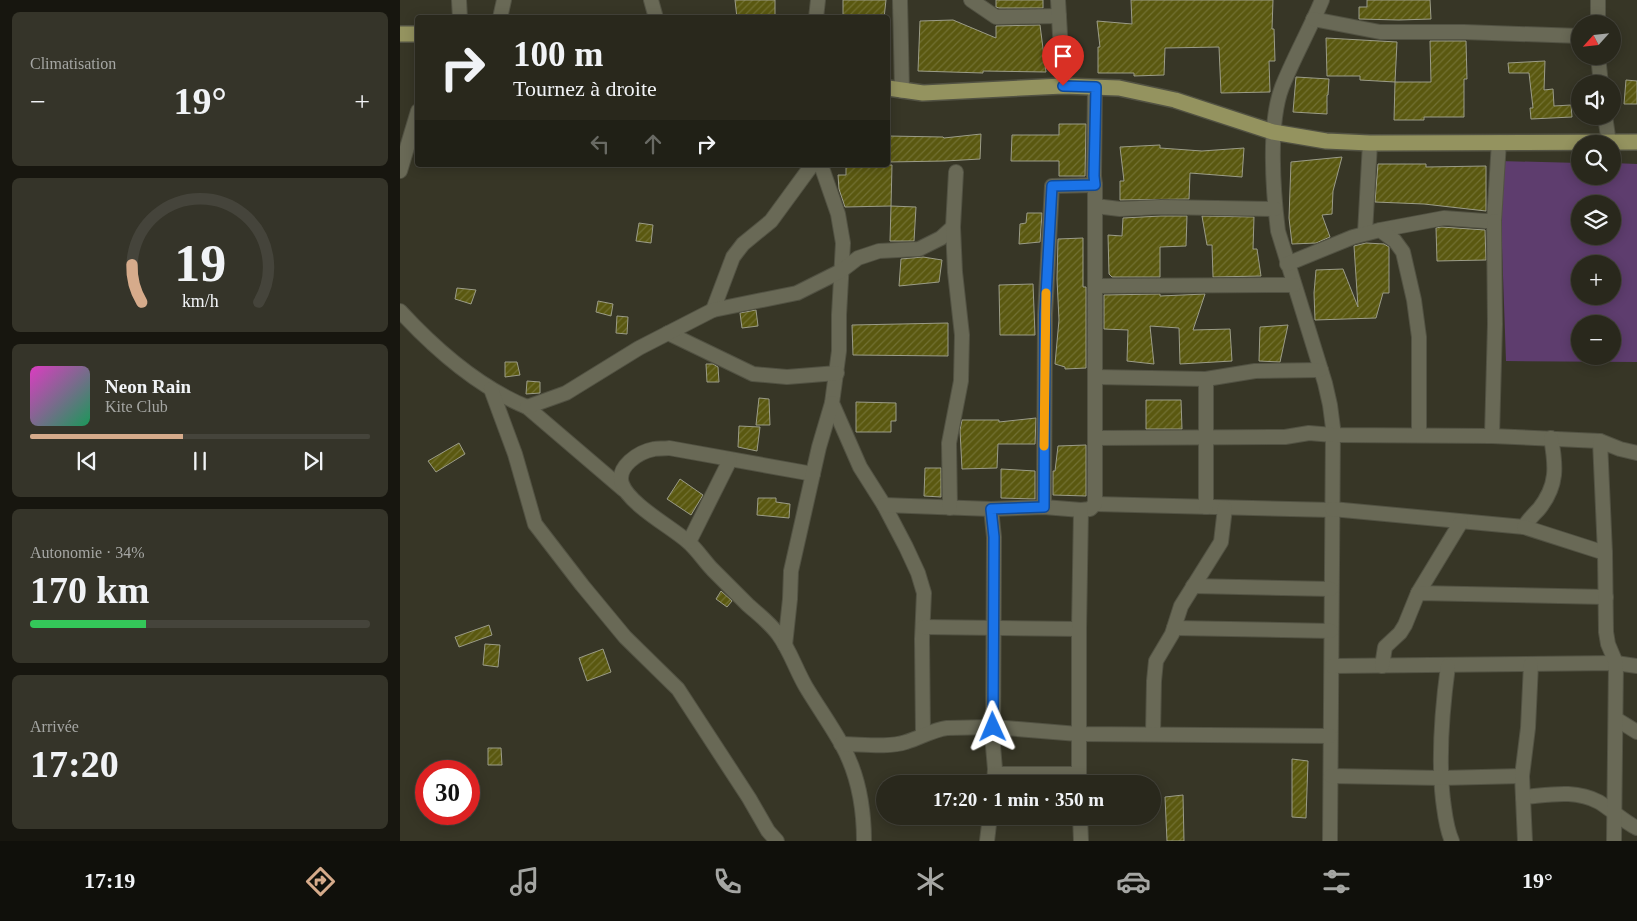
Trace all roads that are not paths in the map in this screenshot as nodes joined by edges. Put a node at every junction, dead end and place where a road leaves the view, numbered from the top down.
1 (459, 0) edge
2 (504, 0) edge
3 (651, 0) edge
4 (818, 0) edge
5 (900, 0) edge
6 (970, 0) edge
7 (1058, 0) edge
8 (1598, 0) edge
9 (1324, 2) edge
10 (460, 15) edge
11 (501, 15) edge
12 (655, 15) edge
13 (816, 15) edge
14 (1598, 15) edge
15 (1059, 16) junction
16 (1313, 19) junction
17 (400, 34) edge
18 (415, 34) edge
19 (1571, 36) edge
20 (1063, 86) junction
21 (1096, 87) junction
22 (894, 90) edge
23 (415, 121) edge
24 (1273, 132) junction
25 (1370, 142) junction
26 (1499, 142) junction
27 (1637, 142) edge
28 (1571, 143) edge
29 (1621, 143) edge
30 (401, 166) edge
31 (811, 167) edge
32 (822, 167) edge
33 (956, 172) dead end
34 (1095, 185) junction
35 (1095, 206) junction
36 (1275, 209) junction
37 (1494, 221) junction
38 (953, 227) junction
39 (1380, 230) junction
40 (1365, 233) junction
41 (1287, 264) junction
42 (841, 271) junction
43 (1294, 284) junction
44 (1095, 286) junction
45 (713, 310) junction
46 (400, 311) edge
47 (668, 333) junction
48 (1321, 370) junction
49 (837, 373) junction
50 (1095, 377) junction
51 (1206, 379) junction
52 (491, 389) junction
53 (832, 403) junction
54 (527, 407) junction
55 (1333, 435) junction
56 (1419, 435) junction
57 (1492, 436) junction
58 (1096, 438) junction
59 (1208, 438) junction
60 (1551, 438) junction
61 (1600, 441) junction
62 (1637, 453) edge
63 (730, 460) junction
64 (813, 474) junction
65 (625, 491) junction
66 (1095, 504) junction
67 (884, 505) junction
68 (1044, 507) junction
69 (1206, 507) junction
70 (950, 508) junction
71 (1225, 508) junction
72 (991, 509) junction
73 (1081, 510) junction
74 (1332, 510) junction
75 (1461, 522) junction
76 (1524, 527) junction
77 (689, 542) junction
78 (1605, 554) junction
79 (1193, 586) junction
80 (1331, 589) junction
81 (1418, 593) junction
82 (1606, 596) junction
83 (923, 627) junction
84 (993, 628) junction
85 (1174, 628) junction
86 (1079, 629) junction
87 (1331, 631) junction
88 (785, 646) junction
89 (1616, 663) junction
90 (1531, 664) junction
91 (1332, 666) junction
92 (1382, 666) junction
93 (1448, 666) junction
94 (1637, 666) edge
95 (1616, 719) junction
96 (993, 727) junction
97 (1637, 732) edge
98 (1078, 734) junction
99 (1153, 734) junction
100 (923, 735) junction
101 (1330, 736) junction
102 (842, 744) junction
103 (995, 775) edge
104 (1079, 775) edge
105 (1331, 776) junction
106 (1522, 776) junction
107 (1441, 778) junction
108 (1523, 797) junction
109 (1614, 813) junction
110 (989, 825) edge
111 (1080, 825) edge
112 (1637, 828) edge
113 (777, 841) edge
114 (864, 841) edge
115 (986, 841) edge
116 (1081, 841) edge
117 (1330, 841) edge
118 (1452, 841) edge
119 (1525, 841) edge
120 (1614, 841) edge

1 - 10 street
2 - 11 street
3 - 12 street
4 - 13 street
5 - 22 street
6 - 15 street
7 - 15 street
8 - 14 street
9 - 16 street
15 - 20 street
16 - 19 street
16 - 24 street
17 - 18 main road
20 - 21 main road
20 - 22 main road
21 - 24 main road
21 - 34 street
23 - 30 street
24 - 25 main road
24 - 36 street
25 - 26 main road
25 - 40 street
26 - 28 main road
26 - 37 street
27 - 29 main road
31 - 45 street
32 - 42 street
33 - 38 street
34 - 35 street
34 - 68 street
35 - 36 street
35 - 44 street
36 - 41 street
37 - 39 street
37 - 57 street
38 - 42 street
38 - 70 street
39 - 40 street
39 - 56 street
40 - 41 street
41 - 43 street
42 - 45 street
42 - 49 street
43 - 44 street
43 - 48 street
44 - 50 street
45 - 47 street
46 - 52 street
47 - 49 street
47 - 54 street
48 - 51 street
48 - 55 street
49 - 53 street
50 - 51 street
50 - 58 street
51 - 59 street
52 - 54 street
52 - 113 street
53 - 64 street
53 - 67 street
54 - 65 street
55 - 56 street
55 - 59 street
55 - 74 street
56 - 57 street
57 - 60 street
58 - 59 street
58 - 66 street
59 - 69 street
60 - 61 street
60 - 76 street
61 - 62 street
61 - 78 street
63 - 64 street
63 - 65 street
63 - 77 street
64 - 88 street
65 - 77 street
66 - 69 street
66 - 73 street
67 - 70 street
67 - 83 street
68 - 72 street
68 - 73 street
69 - 71 street
70 - 72 street
71 - 74 street
71 - 79 street
72 - 84 street
73 - 86 street
74 - 75 street
74 - 80 street
75 - 76 street
75 - 81 street
76 - 78 street
77 - 88 street
78 - 82 street
79 - 80 street
79 - 85 street
80 - 87 street
81 - 82 street
81 - 92 street
82 - 89 street
83 - 84 street
83 - 100 street
84 - 86 street
84 - 96 street
85 - 87 street
85 - 99 street
86 - 98 street
87 - 91 street
88 - 102 street
89 - 90 street
89 - 94 street
89 - 95 street
90 - 93 street
90 - 106 street
91 - 92 street
91 - 101 street
92 - 93 street
93 - 107 street
95 - 97 street
95 - 109 street
96 - 98 street
96 - 100 street
96 - 103 street
98 - 99 street
98 - 104 street
99 - 101 street
100 - 102 street
101 - 105 street
102 - 114 street
105 - 107 street
105 - 117 street
106 - 107 street
106 - 108 street
107 - 118 street
108 - 109 street
108 - 119 street
109 - 112 street
109 - 120 street
110 - 115 street
111 - 116 street

